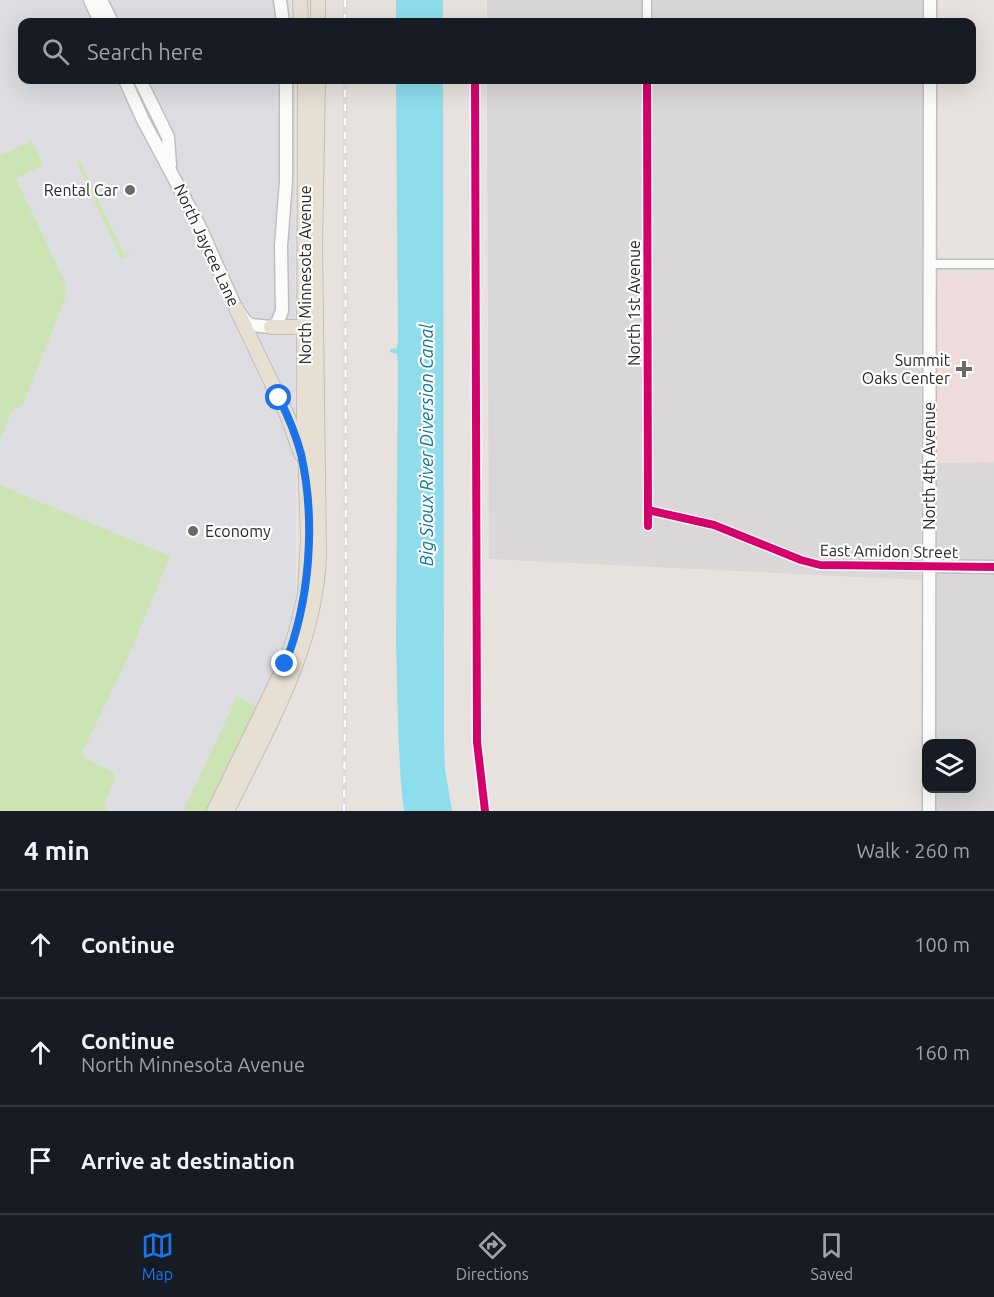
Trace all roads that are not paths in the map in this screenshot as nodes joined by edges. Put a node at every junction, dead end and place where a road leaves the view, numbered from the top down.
1 (90, 0) edge
2 (102, 0) edge
3 (280, 0) edge
4 (300, 0) edge
5 (318, 0) edge
6 (647, 0) edge
7 (930, 0) edge
8 (98, 18) edge
9 (110, 18) edge
10 (282, 18) edge
11 (301, 18) edge
12 (318, 18) edge
13 (647, 18) edge
14 (930, 18) edge
15 (127, 84) edge
16 (142, 84) edge
17 (286, 84) edge
18 (305, 84) edge
19 (318, 84) edge
20 (647, 84) edge
21 (930, 84) edge
22 (171, 171) junction
23 (929, 264) junction
24 (994, 264) edge
25 (236, 308) junction
26 (271, 327) junction
27 (310, 327) junction
28 (307, 498) junction
29 (648, 510) junction
30 (648, 526) dead end
31 (929, 566) junction
32 (994, 567) edge
33 (929, 739) edge
34 (929, 793) edge
35 (214, 811) edge
36 (227, 811) edge
37 (929, 811) edge

1 - 8 main road
2 - 9 main road
3 - 10 main road
4 - 11 main road
5 - 12 main road
6 - 13 street
7 - 14 main road
15 - 22 main road, North Jaycee Lane
16 - 22 main road
17 - 26 main road
18 - 27 main road, North Minnesota Avenue
19 - 27 main road, North Minnesota Avenue
20 - 29 street, North 1st Avenue
21 - 23 main road, North 4th Avenue
22 - 25 main road, North Jaycee Lane
23 - 24 street
23 - 31 main road, North 4th Avenue
25 - 26 main road, North Jaycee Lane
25 - 28 main road
26 - 27 main road
27 - 28 main road, North Minnesota Avenue
27 - 36 main road, North Minnesota Avenue
28 - 35 main road, North Minnesota Avenue
29 - 30 street, North 1st Avenue
29 - 31 street, East Amidon Street
31 - 32 main road, East Amidon Street
31 - 33 main road, North 4th Avenue
34 - 37 main road

